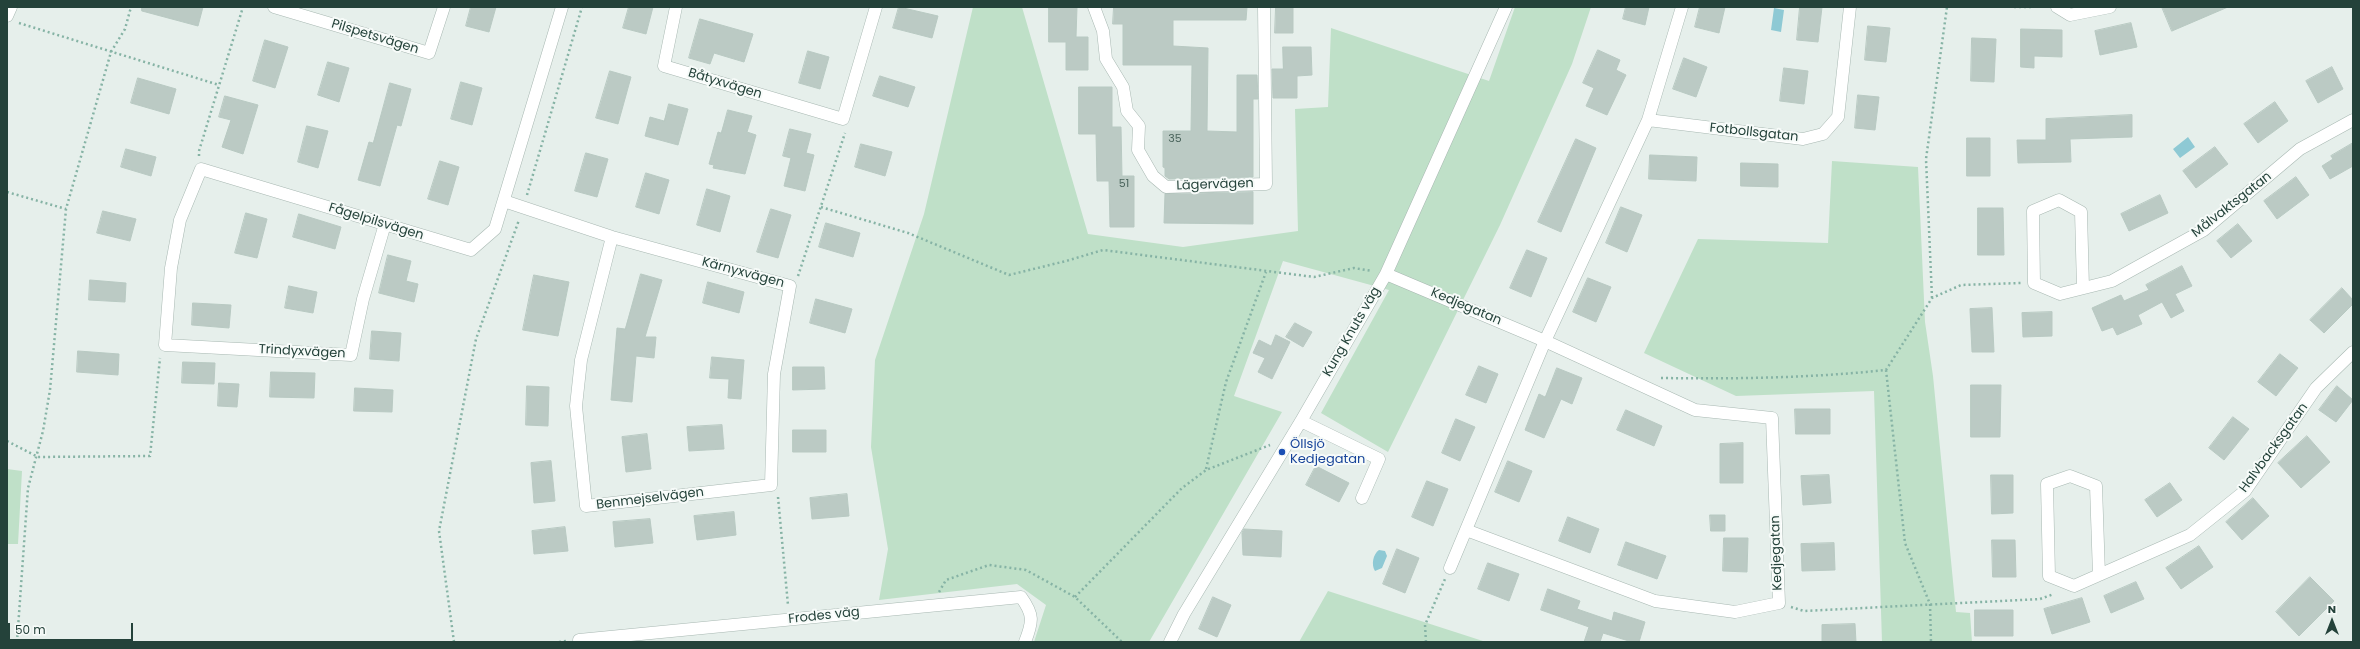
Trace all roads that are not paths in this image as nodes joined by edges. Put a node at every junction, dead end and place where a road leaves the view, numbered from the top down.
1 (274, 7) edge
2 (444, 7) edge
3 (562, 7) edge
4 (676, 7) edge
5 (876, 7) edge
6 (1094, 7) edge
7 (1264, 7) edge
8 (1506, 7) edge
9 (1682, 7) edge
10 (1850, 7) edge
11 (2057, 7) edge
12 (2103, 8) edge
13 (1648, 120) junction
14 (2353, 120) edge
15 (504, 201) junction
16 (385, 224) junction
17 (612, 237) junction
18 (1386, 274) junction
19 (2083, 288) junction
20 (1545, 341) junction
21 (165, 345) joint
22 (2353, 352) edge
23 (1301, 420) junction
24 (771, 485) joint
25 (1362, 498) dead end
26 (1466, 530) junction
27 (1450, 568) road end
28 (2099, 575) junction
29 (579, 640) dead end
30 (1025, 642) edge
31 (1170, 642) edge

1 - 2 street, Pilspetsvägen
3 - 15 street, Fågelpilsvägen
4 - 5 street, Båtyxvägen
6 - 7 street, Lägervägen
8 - 18 street, Kung Knuts väg
9 - 13 street
10 - 13 street, Fotbollsgatan
11 - 12 street
13 - 20 street
14 - 19 street, Målvaktsgatan
15 - 16 street, Fågelpilsvägen
15 - 17 street, Kärnyxvägen
16 - 21 street, Trindyxvägen
16 - 21 street, Fågelpilsvägen
17 - 24 street, Kärnyxvägen
17 - 24 street, Benmejselvägen
18 - 20 street, Kedjegatan
18 - 23 street, Kung Knuts väg
19 - 19 street, Målvaktsgatan
20 - 26 street
20 - 26 street, Kedjegatan
22 - 28 street, Halvbacksgatan
23 - 25 street
23 - 31 street, Kung Knuts väg
26 - 27 street
28 - 28 street, Halvbacksgatan
29 - 30 street, Frodes väg

